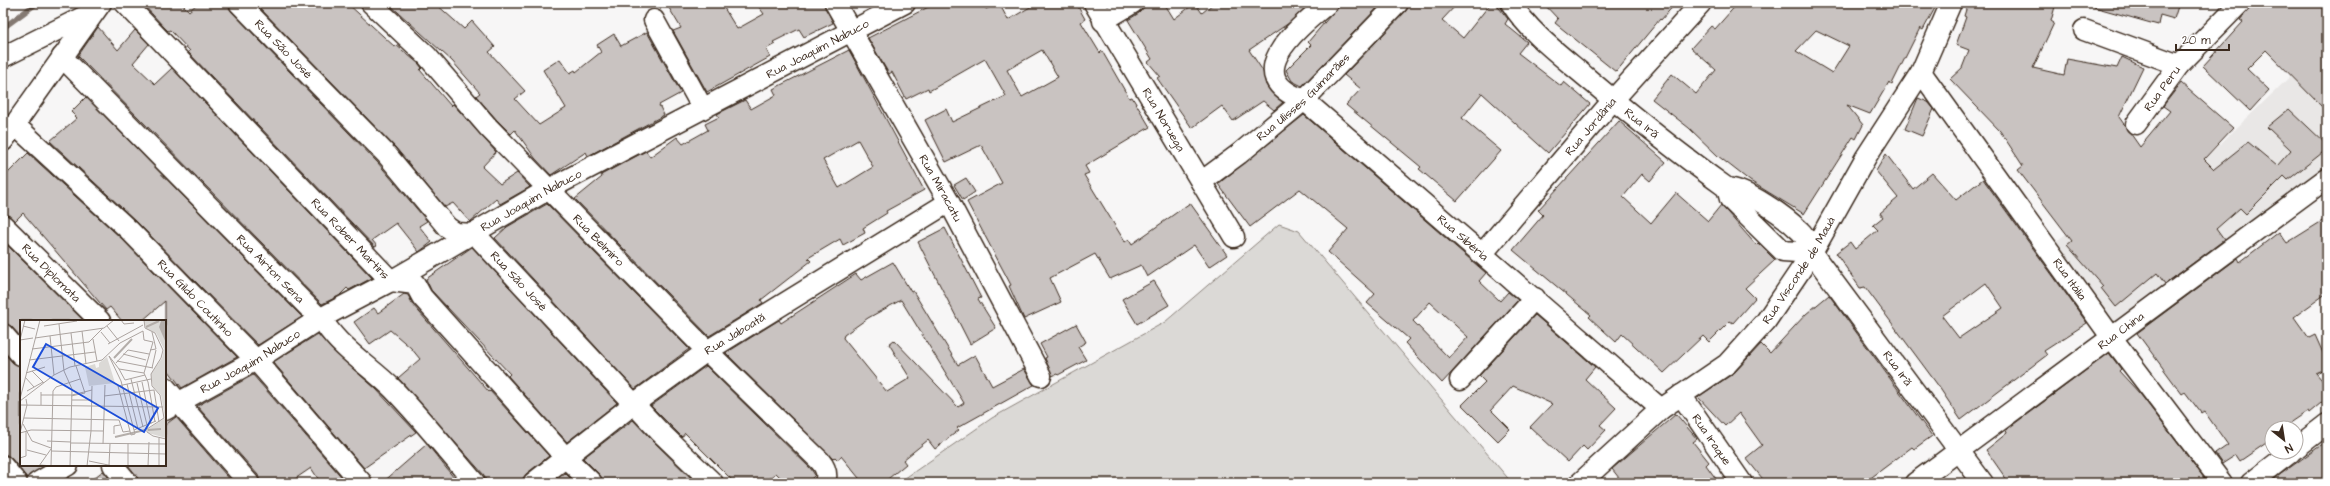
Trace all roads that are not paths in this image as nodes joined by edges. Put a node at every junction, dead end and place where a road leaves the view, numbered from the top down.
1 (125, 3) edge
2 (239, 3) edge
3 (371, 3) edge
4 (836, 3) edge
5 (905, 3) edge
6 (1094, 3) edge
7 (1133, 3) edge
8 (1328, 3) edge
9 (1398, 3) edge
10 (1510, 3) edge
11 (1701, 3) edge
12 (1951, 3) edge
13 (2240, 3) edge
14 (96, 8) edge
15 (654, 20) dead end
16 (1104, 21) junction
17 (2084, 30) dead end
18 (851, 32) junction
19 (3, 57) edge
20 (62, 57) junction
21 (2179, 66) junction
22 (1921, 72) junction
23 (1304, 100) junction
24 (1613, 100) junction
25 (702, 107) junction
26 (2136, 124) dead end
27 (15, 125) junction
28 (3, 141) edge
29 (2327, 178) edge
30 (1201, 182) junction
31 (549, 189) junction
32 (949, 202) junction
33 (3, 225) edge
34 (475, 234) junction
35 (1234, 237) dead end
36 (1483, 253) junction
37 (1812, 253) junction
38 (391, 281) junction
39 (1535, 298) junction
40 (319, 319) junction
41 (99, 320) edge
42 (3, 334) edge
43 (2112, 338) junction
44 (707, 351) junction
45 (20, 354) edge
46 (256, 360) junction
47 (1041, 376) dead end
48 (1460, 380) dead end
49 (166, 390) edge
50 (1681, 395) junction
51 (635, 403) junction
52 (172, 406) edge
53 (1661, 409) junction
54 (2327, 424) edge
55 (2304, 442) edge
56 (1960, 451) junction
57 (565, 457) junction
58 (2281, 460) edge
59 (3, 466) edge
60 (66, 466) edge
61 (115, 466) edge
62 (826, 480) edge
63 (17, 483) edge
64 (37, 483) edge
65 (128, 483) edge
66 (249, 483) edge
67 (362, 483) edge
68 (475, 483) edge
69 (533, 483) edge
70 (592, 483) edge
71 (713, 483) edge
72 (1580, 483) edge
73 (1742, 483) edge
74 (1915, 483) edge
75 (1983, 483) edge
76 (2222, 483) edge
77 (2252, 483) edge

1 - 38 street, Rua Rober Martins
2 - 34 street, Rua São José
3 - 31 street, Rua Belmiro
4 - 18 street, Rua Miracatu
5 - 18 street, Rua Joaquim Nabuco
6 - 16 street, Rua Noruega
7 - 16 street
8 - 23 street, Rua Sibéria
9 - 23 street, Rua Ulisses Guimarães
10 - 24 street, Rua Irã
11 - 24 street, Rua Jordânia
12 - 22 street, Rua Visconde de Mauá
13 - 21 street, Rua Peru
14 - 19 street
14 - 20 street
15 - 25 street
16 - 30 street, Rua Noruega
17 - 21 street
18 - 25 street, Rua Joaquim Nabuco
18 - 32 street, Rua Miracatu
20 - 27 street
20 - 40 street, Rua Airton Sena
21 - 26 street, Rua Peru
22 - 37 street, Rua Visconde de Mauá
22 - 43 street, Rua Itália
23 - 30 street, Rua Ulisses Guimarães
23 - 36 street, Rua Sibéria
24 - 36 street, Rua Jordânia
24 - 37 street, Rua Irã
25 - 31 street, Rua Joaquim Nabuco
27 - 28 street
27 - 46 street, Rua Gildo Coutinho
29 - 43 street, Rua China
30 - 35 street, Rua Noruega
31 - 34 street, Rua Joaquim Nabuco
31 - 44 street, Rua Belmiro
32 - 44 street, Rua Jaboatã
32 - 47 street, Rua Miracatu
33 - 41 street, Rua Diplomata
34 - 38 street, Rua Joaquim Nabuco
34 - 51 street, Rua São José
36 - 39 street, Rua Sibéria
37 - 50 street, Rua Visconde de Mauá
37 - 56 street, Rua Irã
38 - 40 street, Rua Joaquim Nabuco
38 - 57 street, Rua Rober Martins
39 - 48 street
39 - 53 street, Rua Sibéria
40 - 46 street, Rua Joaquim Nabuco
40 - 68 street, Rua Airton Sena
42 - 45 street
43 - 56 street, Rua China
43 - 76 street, Rua Itália
44 - 51 street, Rua Jaboatã
44 - 62 street, Rua Belmiro
46 - 52 street, Rua Joaquim Nabuco
46 - 67 street, Rua Gildo Coutinho
49 - 52 street
50 - 53 street, Rua Visconde de Mauá
50 - 73 street, Rua Iraque
51 - 57 street, Rua Jaboatã
51 - 71 street, Rua São José
52 - 66 street
53 - 72 street, Rua Visconde de Mauá
54 - 55 street
56 - 74 street, Rua China
56 - 75 street, Rua Irã
57 - 69 street, Rua Jaboatã
57 - 70 street, Rua Rober Martins
58 - 77 street
59 - 63 street
60 - 64 street
61 - 65 street

